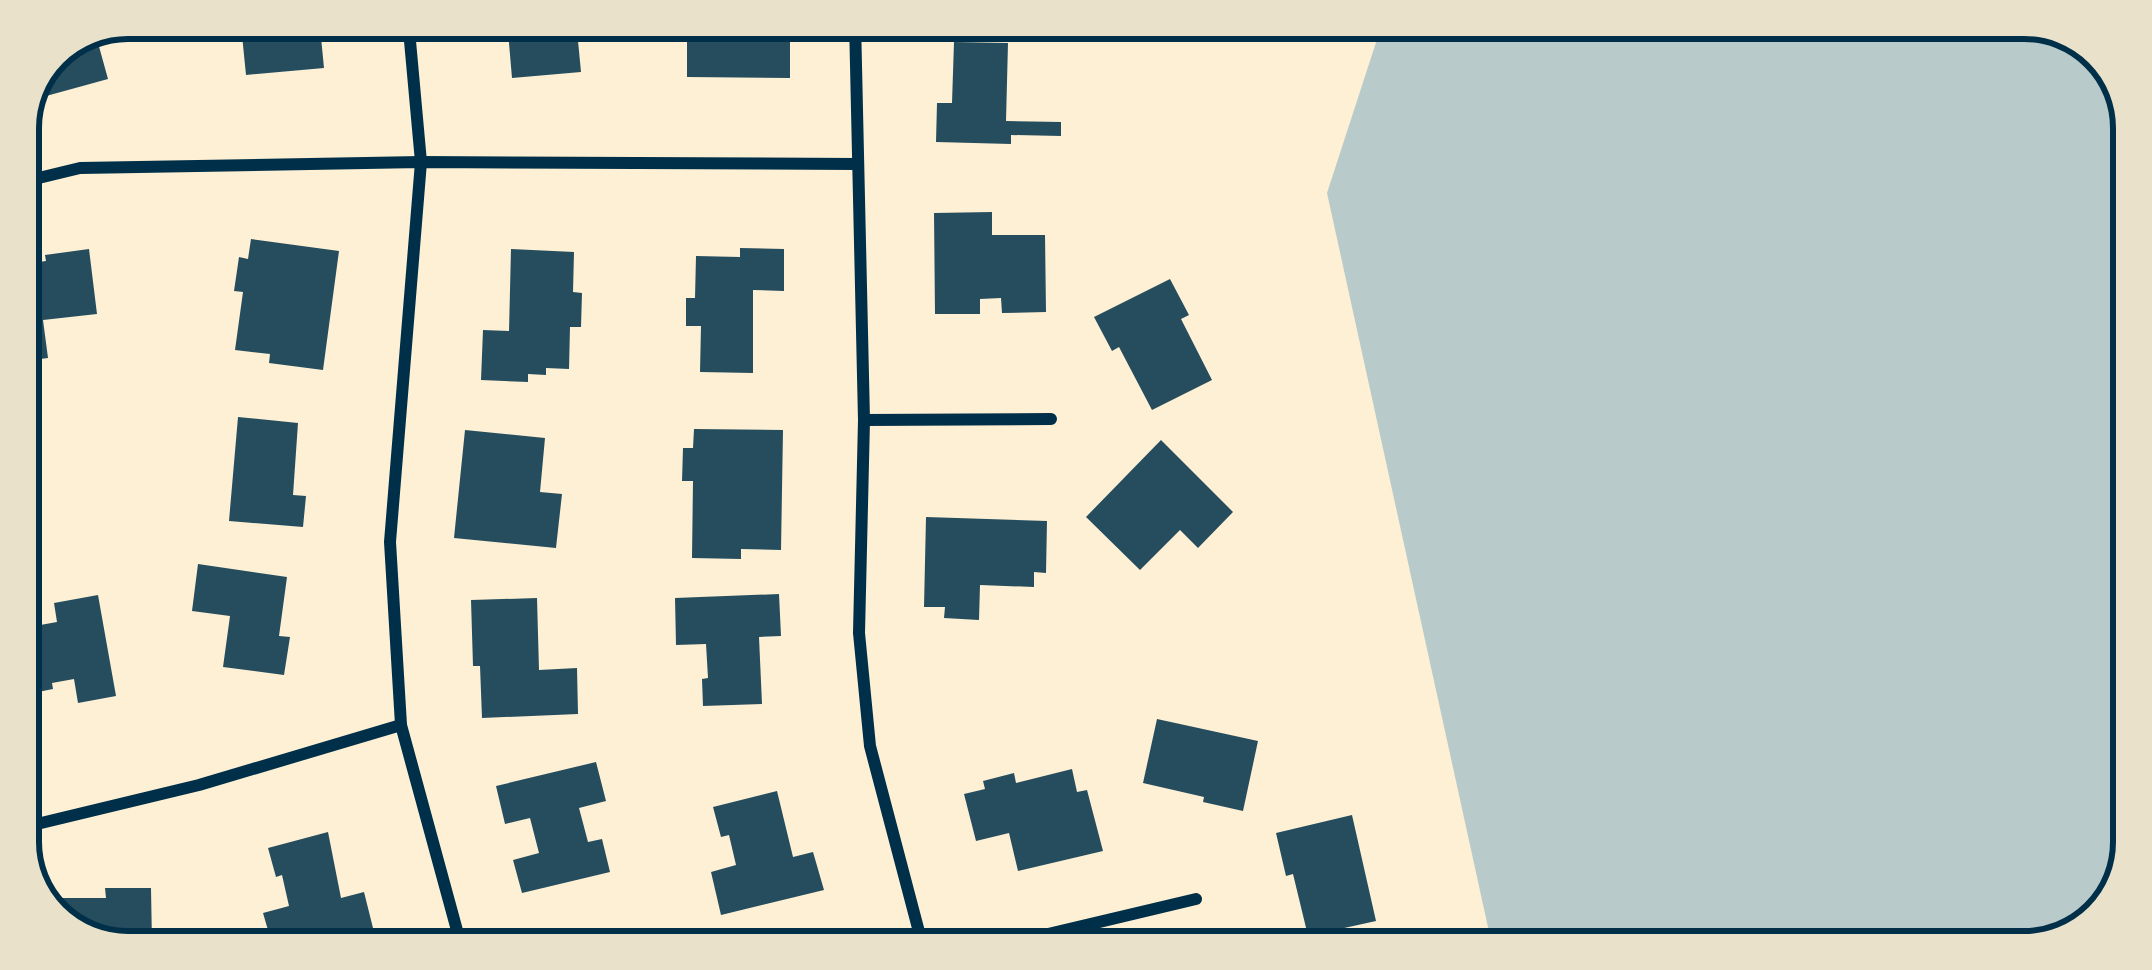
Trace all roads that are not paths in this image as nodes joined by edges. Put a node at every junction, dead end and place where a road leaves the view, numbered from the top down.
1 (410, 39) edge
2 (855, 39) edge
3 (421, 162) junction
4 (858, 164) junction
5 (39, 178) edge
6 (864, 419) junction
7 (1051, 419) dead end
8 (401, 725) junction
9 (39, 824) edge
10 (1196, 899) dead end
11 (457, 931) edge
12 (919, 931) edge
13 (1061, 931) edge

1 - 3 street
2 - 4 street
3 - 4 street
3 - 5 street
3 - 8 street
4 - 6 street
6 - 7 street
6 - 12 street
8 - 9 street
8 - 11 street
10 - 13 street

